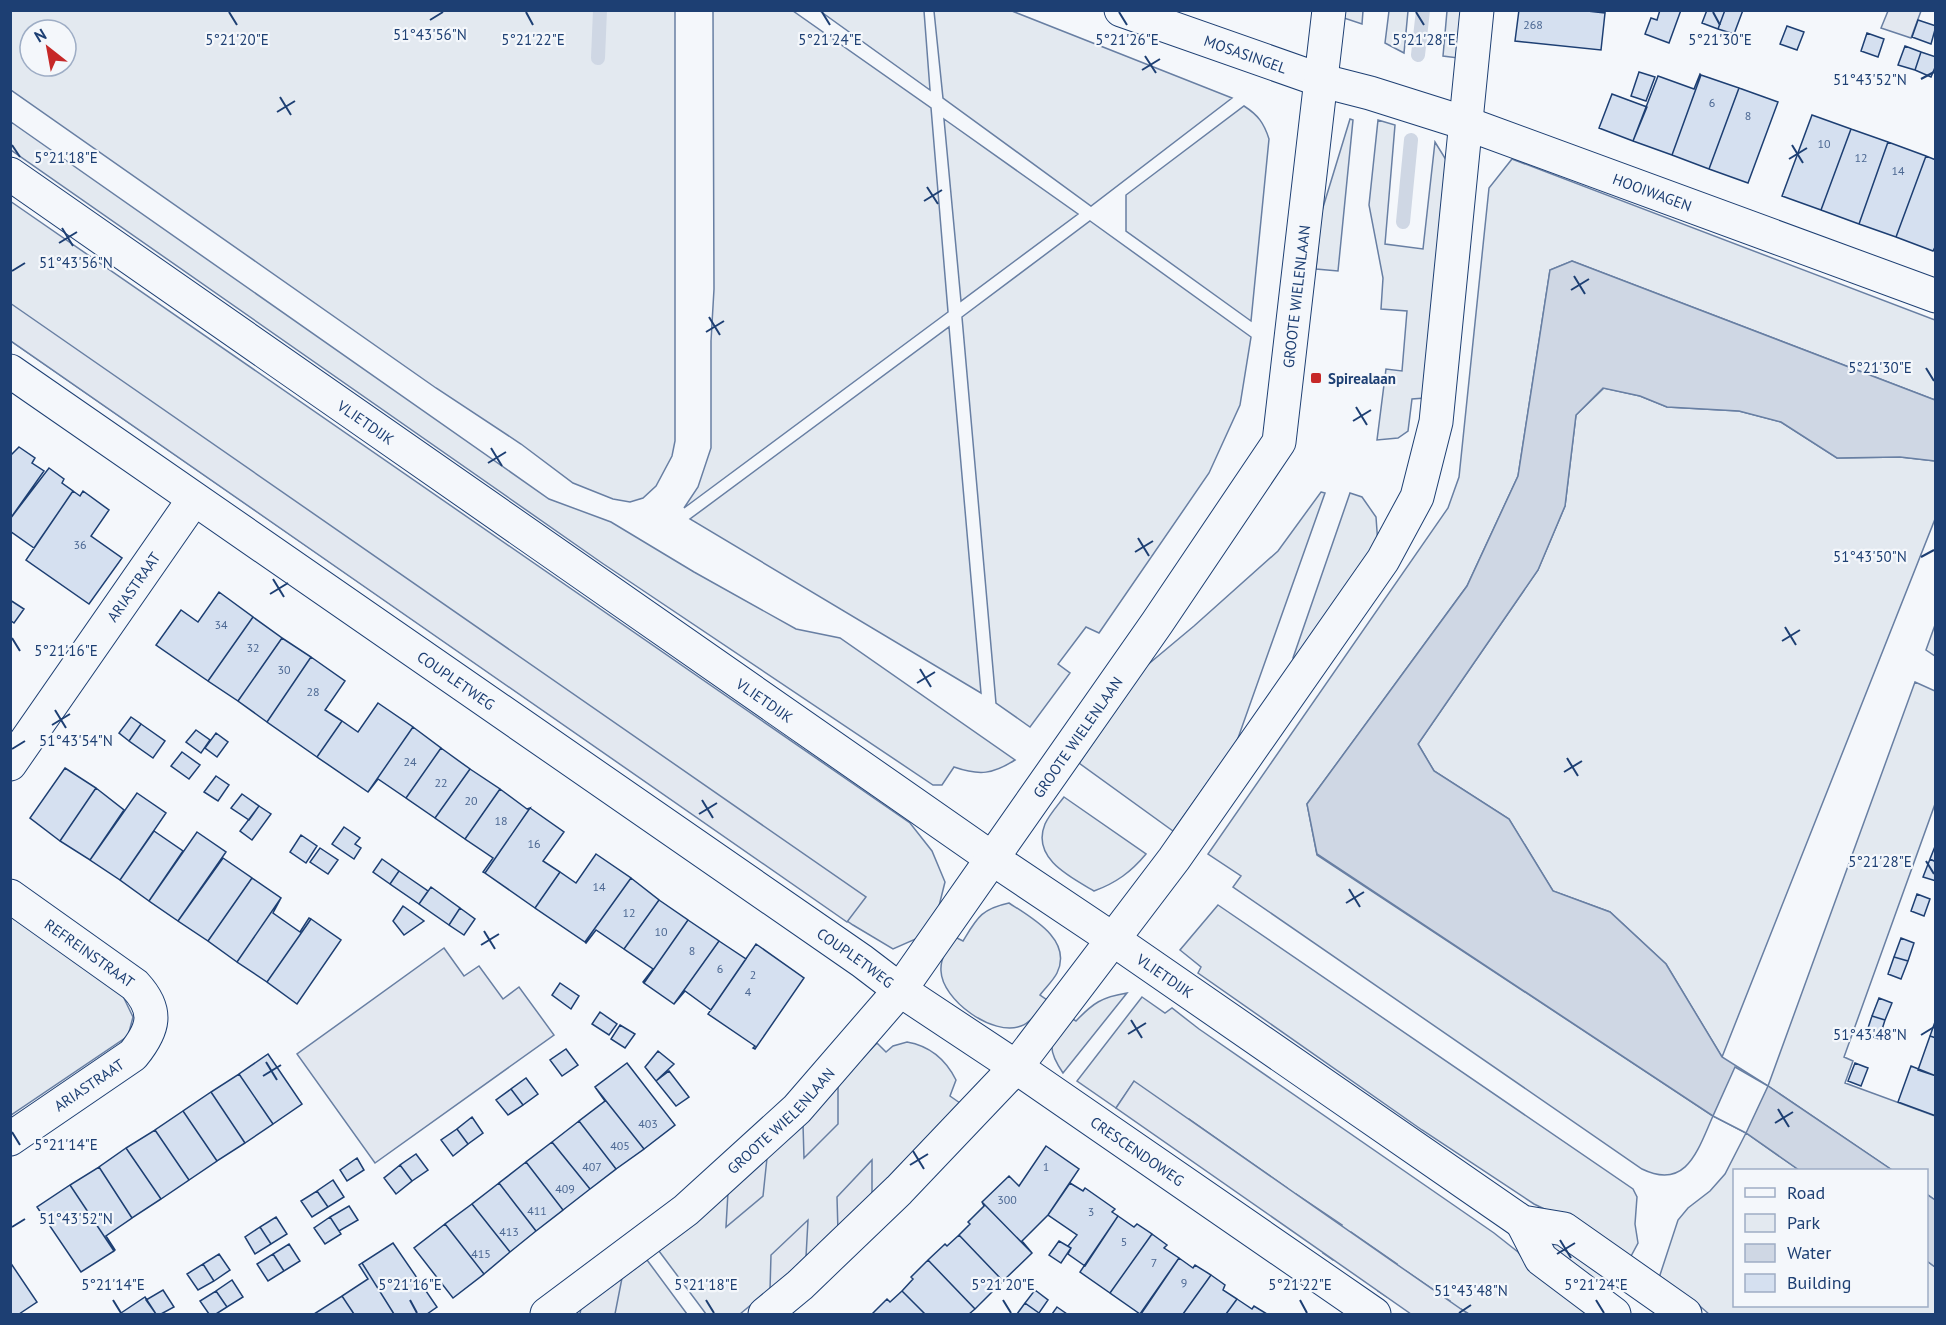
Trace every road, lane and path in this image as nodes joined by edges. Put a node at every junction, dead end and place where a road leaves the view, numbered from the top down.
1 (1121, 10) edge
2 (1329, 10) edge
3 (1477, 10) edge
4 (1323, 81) junction
5 (1370, 93) joint
6 (1466, 123) junction
7 (10, 174) edge
8 (1935, 296) edge
9 (10, 371) edge
10 (194, 499) junction
11 (10, 764) edge
12 (993, 859) junction
13 (10, 896) edge
14 (1114, 940) junction
15 (900, 990) junction
16 (153, 1019) joint
17 (1016, 1067) junction
18 (10, 1139) edge
19 (1522, 1222) junction
20 (548, 1314) edge
21 (765, 1314) edge
22 (1374, 1314) edge
23 (1614, 1314) edge
24 (1685, 1314) edge

1 - 4 street, MOSASINGEL
2 - 4 street, GROOTE WIELENLAAN
3 - 6 street
4 - 5 street, MOSASINGEL
4 - 12 street, GROOTE WIELENLAAN
5 - 6 street, HOOIWAGEN
6 - 8 street, HOOIWAGEN
6 - 14 street
7 - 12 street, VLIETDIJK
9 - 10 street, COUPLETWEG
10 - 11 street, ARIASTRAAT
10 - 15 street, COUPLETWEG
12 - 14 street, VLIETDIJK
12 - 15 street, GROOTE WIELENLAAN
13 - 16 street, REFREINSTRAAT
14 - 17 street
14 - 19 street, VLIETDIJK
15 - 17 street, CRESCENDOWEG
15 - 20 street, GROOTE WIELENLAAN
16 - 18 street, ARIASTRAAT
17 - 21 street
17 - 22 street, CRESCENDOWEG
19 - 23 street, VLIETDIJK
19 - 24 street, VLIETDIJK

